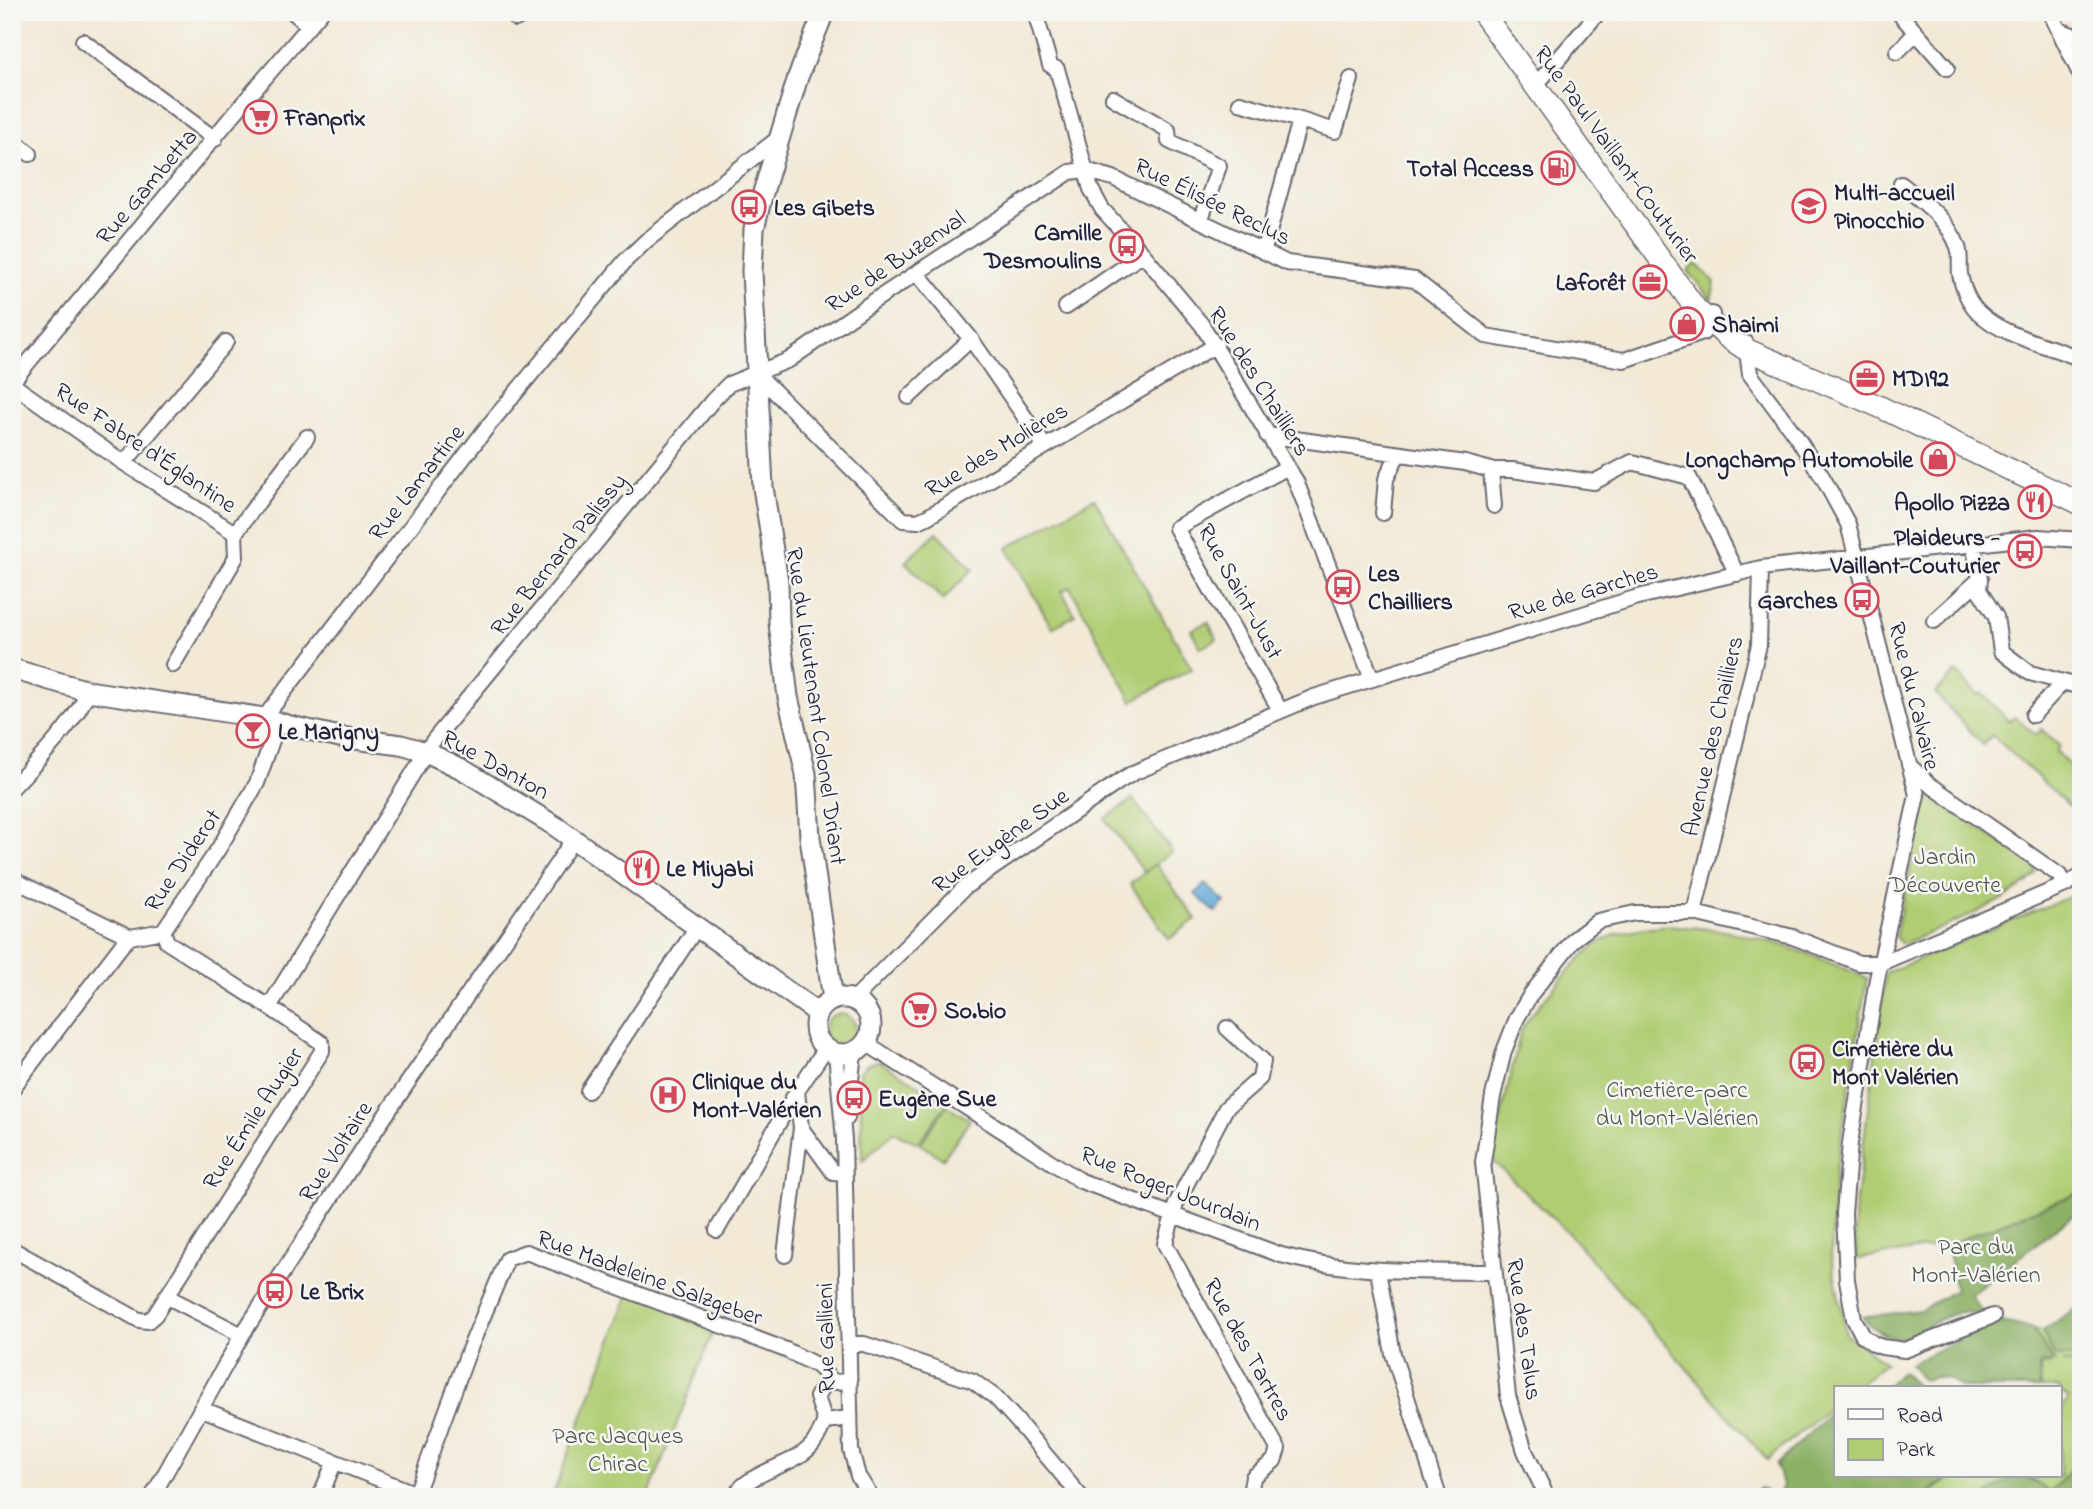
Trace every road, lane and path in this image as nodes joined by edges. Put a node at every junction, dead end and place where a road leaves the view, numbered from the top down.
1 (293, 12) edge
2 (824, 12) edge
3 (1035, 12) edge
4 (1482, 12) edge
5 (1599, 12) edge
6 (1898, 12) edge
7 (2050, 12) edge
8 (315, 19) edge
9 (2059, 30) junction
10 (1916, 33) junction
11 (2081, 38) edge
12 (83, 41) dead end
13 (1897, 52) dead end
14 (1947, 68) dead end
15 (2081, 76) edge
16 (1350, 79) dead end
17 (1535, 86) junction
18 (1113, 98) dead end
19 (1240, 103) dead end
20 (1300, 120) junction
21 (780, 137) junction
22 (12, 139) edge
23 (215, 139) junction
24 (30, 154) dead end
25 (745, 165) junction
26 (1085, 170) junction
27 (769, 172) junction
28 (1901, 184) dead end
29 (1201, 219) junction
30 (1264, 250) junction
31 (1143, 254) junction
32 (917, 273) junction
33 (1066, 307) dead end
34 (1711, 318) junction
35 (971, 339) junction
36 (226, 342) dead end
37 (1746, 343) junction
38 (1216, 345) junction
39 (2081, 359) edge
40 (757, 373) junction
41 (12, 383) edge
42 (727, 386) joint
43 (909, 397) dead end
44 (1267, 435) junction
45 (307, 437) dead end
46 (1044, 445) junction
47 (1398, 454) junction
48 (124, 463) junction
49 (1286, 468) junction
50 (1491, 470) junction
51 (2081, 504) edge
52 (1494, 506) dead end
53 (1383, 513) dead end
54 (235, 533) junction
55 (2081, 540) edge
56 (1973, 544) junction
57 (1857, 557) junction
58 (1761, 568) junction
59 (1737, 573) junction
60 (1980, 579) junction
61 (1934, 621) dead end
62 (173, 665) dead end
63 (12, 669) edge
64 (1372, 679) junction
65 (2063, 682) junction
66 (2081, 687) edge
67 (88, 691) junction
68 (1280, 710) junction
69 (2033, 715) dead end
70 (271, 720) junction
71 (426, 752) junction
72 (1908, 764) junction
73 (1120, 781) joint
74 (1929, 784) junction
75 (12, 788) edge
76 (1917, 795) junction
77 (573, 840) junction
78 (2081, 876) edge
79 (12, 879) edge
80 (2065, 885) junction
81 (1694, 913) junction
82 (697, 928) junction
83 (163, 931) junction
84 (130, 937) junction
85 (1881, 962) junction
86 (835, 1005) junction
87 (269, 1007) junction
88 (1227, 1028) dead end
89 (845, 1049) junction
90 (12, 1089) edge
91 (588, 1091) dead end
92 (797, 1091) junction
93 (802, 1128) junction
94 (844, 1173) junction
95 (1174, 1215) junction
96 (717, 1230) dead end
97 (12, 1249) edge
98 (785, 1255) dead end
99 (1378, 1271) junction
100 (1494, 1272) junction
101 (166, 1296) junction
102 (1993, 1317) dead end
103 (242, 1335) junction
104 (850, 1344) junction
105 (828, 1378) junction
106 (850, 1381) junction
107 (202, 1409) junction
108 (849, 1418) junction
109 (825, 1421) junction
110 (334, 1463) junction
111 (420, 1495) edge
112 (152, 1497) edge
113 (320, 1497) edge
114 (734, 1497) edge
115 (871, 1497) edge
116 (1081, 1497) edge
117 (1252, 1497) edge
118 (1439, 1497) edge
119 (1547, 1497) edge

1 - 8 street
2 - 21 street, Rue du Lieutenant Colonel Driant
3 - 26 street, Rue des Chailliers
4 - 17 main road, Rue Paul Vaillant-Couturier
5 - 17 street
6 - 10 street
7 - 9 street
8 - 23 street, Rue Gambetta
9 - 11 street
9 - 15 street
10 - 13 street
10 - 14 street
12 - 23 street
16 - 20 street
17 - 34 main road, Rue Paul Vaillant-Couturier
18 - 29 street
19 - 20 street
20 - 30 street
21 - 25 street, Rue Lamartine
21 - 27 street, Rue du Lieutenant Colonel Driant
22 - 24 street
23 - 41 street, Rue Gambetta
25 - 27 street
25 - 70 street, Rue Lamartine
26 - 29 street, Rue Élisée Reclus
26 - 31 street, Rue des Chailliers
26 - 32 street, Rue de Buzenval
27 - 40 street, Rue du Lieutenant Colonel Driant
28 - 39 street
29 - 30 street, Rue Élisée Reclus
30 - 34 street, Rue Élisée Reclus
31 - 33 street
31 - 38 street, Rue des Chailliers
32 - 35 street
32 - 40 street, Rue de Buzenval
34 - 37 main road, Rue Paul Vaillant-Couturier
35 - 43 street
35 - 46 street
36 - 48 street
37 - 51 main road, Rue Paul Vaillant-Couturier
37 - 57 street, Rue du Calvaire
38 - 44 street, Rue des Chailliers
38 - 46 street, Rue des Molières
40 - 42 street, Rue de Buzenval
40 - 46 street, Rue des Molières
40 - 86 street, Rue du Lieutenant Colonel Driant
41 - 48 street, Rue Fabre d'Églantine
42 - 71 street, Rue Bernard Palissy
44 - 47 street
44 - 49 street, Rue des Chailliers
45 - 54 street
47 - 50 street
47 - 53 street
48 - 54 street, Rue Fabre d'Églantine
49 - 64 street, Rue des Chailliers
49 - 68 street, Rue Saint-Just
50 - 52 street
50 - 59 street
54 - 62 street, Rue Fabre d'Églantine
55 - 56 street, Rue de Garches
56 - 57 street, Rue de Garches
56 - 60 street
57 - 58 street, Rue de Garches
57 - 72 street, Rue du Calvaire
58 - 59 street, Rue de Garches
58 - 81 street, Avenue des Chailliers
59 - 64 street, Rue de Garches
60 - 61 street
60 - 65 street
63 - 67 street, Rue Danton
64 - 68 street, Rue de Garches
65 - 66 street
65 - 69 street
67 - 70 street, Rue Danton
67 - 75 street
68 - 73 street, Rue de Garches
70 - 71 street, Rue Danton
70 - 83 street, Rue Diderot
71 - 77 street, Rue Danton
71 - 87 street
72 - 74 street
72 - 76 street, Rue du Calvaire
73 - 86 street, Rue Eugène Sue
74 - 76 street
74 - 80 street
76 - 85 street, Rue du Calvaire
77 - 82 street, Rue Danton
77 - 103 street, Rue Voltaire
78 - 80 street
79 - 84 street
80 - 85 street
81 - 85 street, Rue des Talus
81 - 100 street, Rue des Talus
82 - 86 street, Rue Danton
82 - 91 street
83 - 84 street, Rue Diderot
83 - 87 street
84 - 90 street, Rue Diderot
85 - 102 street, Rue du Calvaire
86 - 89 street
86 - 89 street
87 - 101 street, Rue Émile Augier
88 - 95 street
89 - 92 street
89 - 94 street, Rue Gallieni
89 - 95 street, Rue Roger Jourdain
92 - 93 street
92 - 96 street
93 - 94 street
93 - 98 street
94 - 104 street, Rue Gallieni
95 - 99 street, Rue Roger Jourdain
95 - 117 street, Rue des Tartres
97 - 101 street, Rue Émile Augier
99 - 100 street, Rue Roger Jourdain
99 - 118 street
100 - 119 street, Rue des Talus
101 - 103 street
103 - 107 street, Rue Voltaire
104 - 106 street, Rue Gallieni
104 - 116 street
105 - 106 street, Rue Madeleine Salzgeber
105 - 109 street
105 - 111 street, Rue Madeleine Salzgeber
106 - 108 street, Rue Gallieni
107 - 110 street
107 - 112 street, Rue Voltaire
108 - 109 street
108 - 115 street, Rue Gallieni
109 - 114 street
110 - 111 street
110 - 113 street

